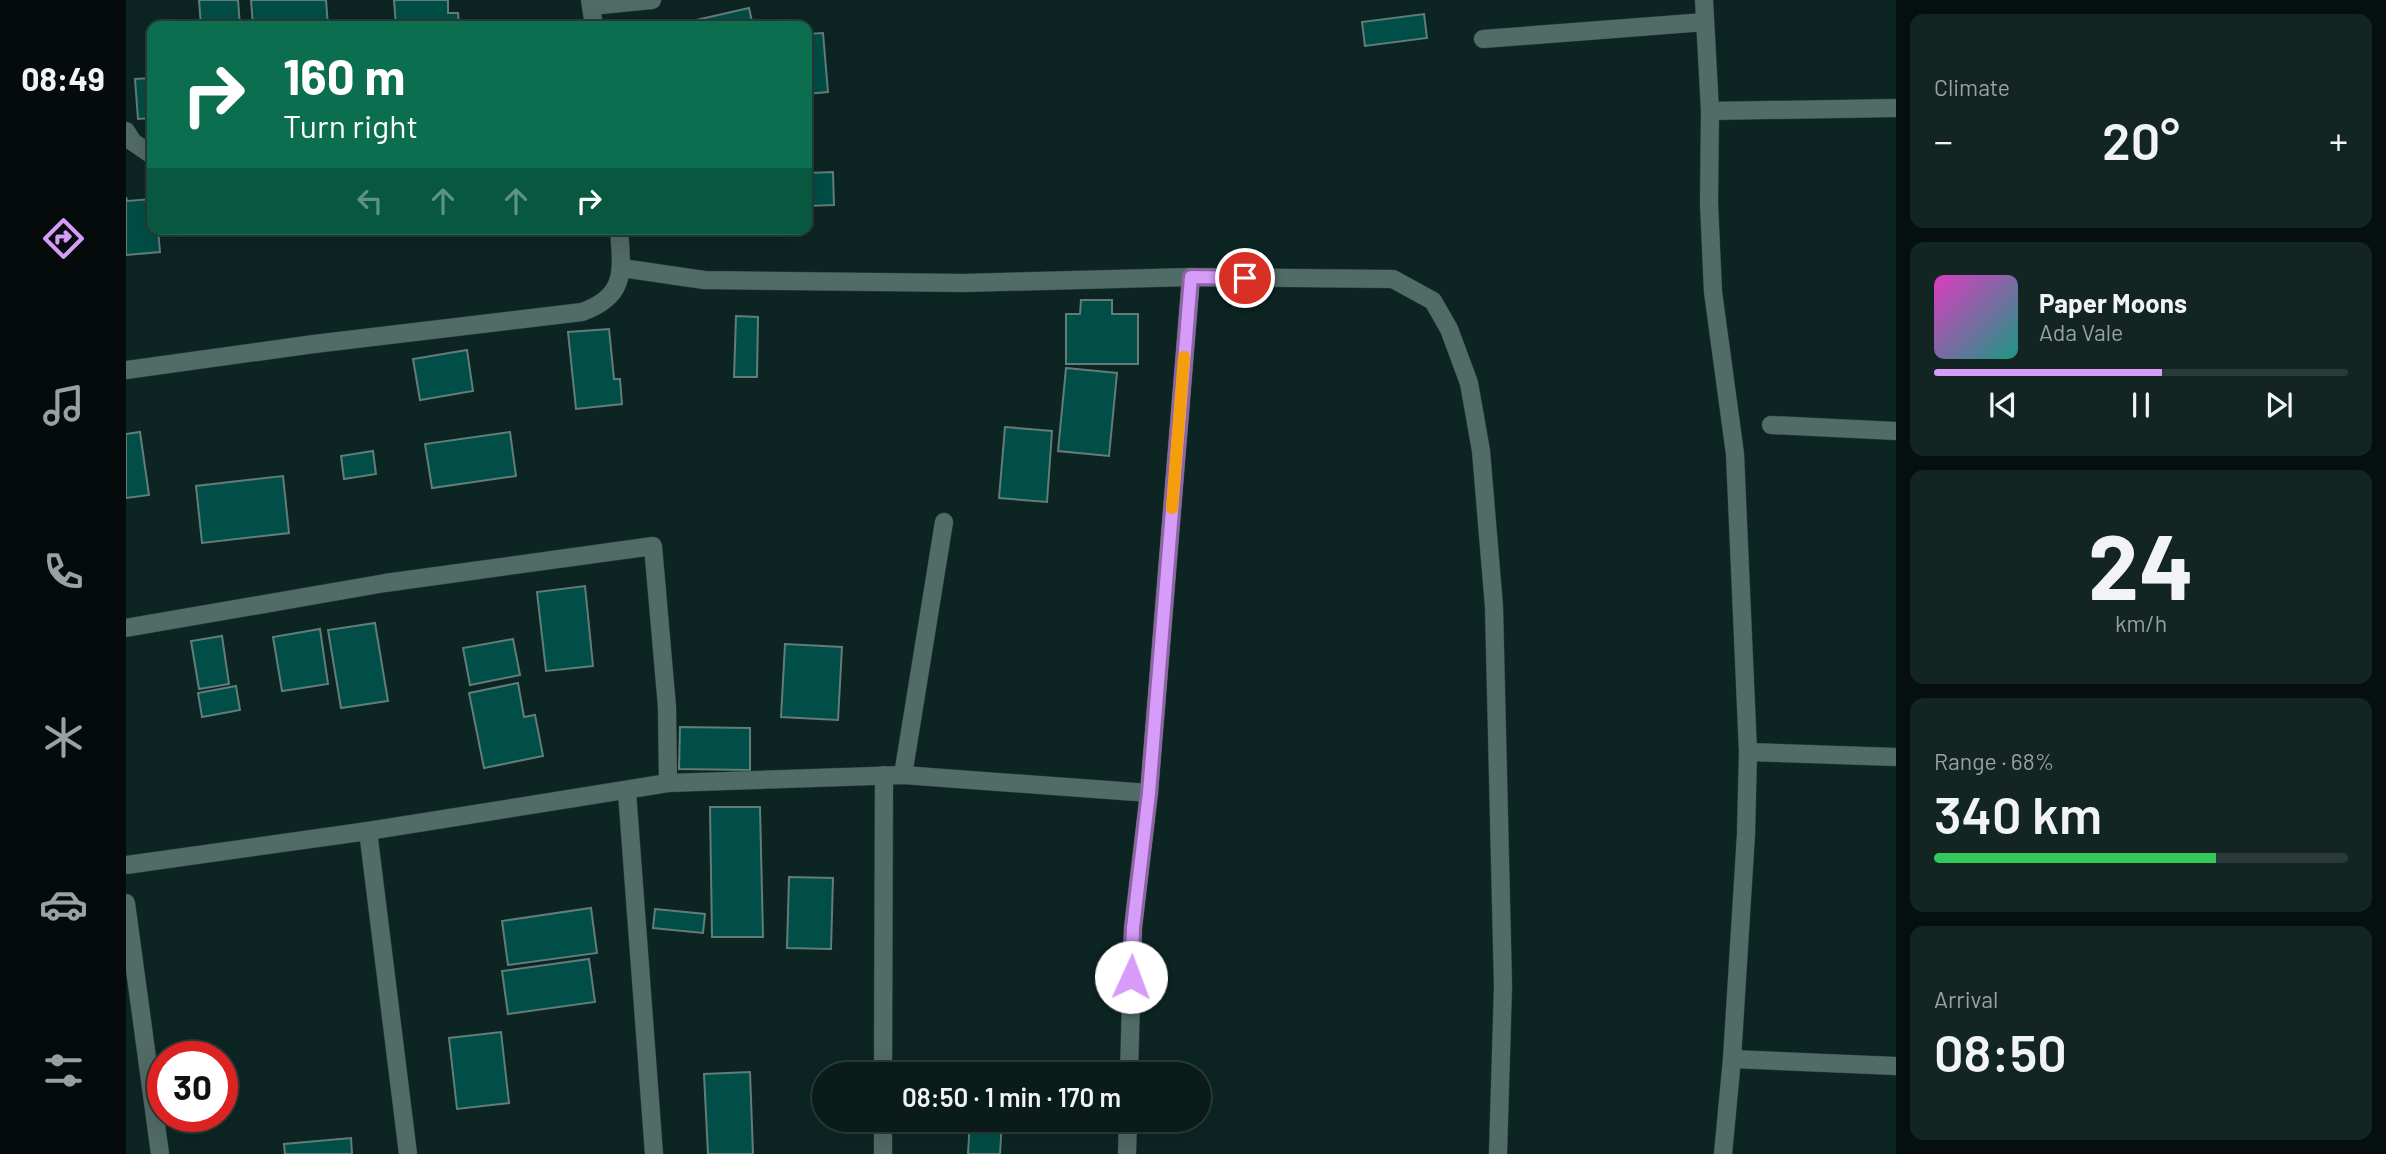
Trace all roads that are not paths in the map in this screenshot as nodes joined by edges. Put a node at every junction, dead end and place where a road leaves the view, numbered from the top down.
1 (652, 0) edge
2 (1704, 0) edge
3 (590, 3) edge
4 (593, 21) edge
5 (1705, 22) junction
6 (1483, 39) dead end
7 (1896, 108) edge
8 (1710, 111) junction
9 (126, 131) edge
10 (147, 152) edge
11 (619, 235) edge
12 (622, 268) junction
13 (1191, 277) junction
14 (126, 370) edge
15 (1771, 425) dead end
16 (1896, 431) edge
17 (944, 522) dead end
18 (126, 628) edge
19 (1748, 752) junction
20 (1896, 757) edge
21 (884, 775) junction
22 (903, 775) junction
23 (668, 783) junction
24 (627, 792) junction
25 (1149, 793) junction
26 (368, 831) junction
27 (126, 865) edge
28 (126, 903) edge
29 (1732, 1059) junction
30 (883, 1062) edge
31 (1129, 1062) edge
32 (1896, 1066) edge
33 (883, 1132) edge
34 (1128, 1132) edge
35 (160, 1154) edge
36 (408, 1154) edge
37 (654, 1154) edge
38 (883, 1154) edge
39 (1128, 1154) edge
40 (1498, 1154) edge
41 (1723, 1154) edge

1 - 3 street
2 - 5 street
3 - 4 street
5 - 6 street
5 - 8 street
7 - 8 street
8 - 19 street
9 - 10 street
11 - 12 street
12 - 13 street
12 - 14 street
13 - 25 street
13 - 40 street
15 - 16 street
17 - 22 street
18 - 23 street
19 - 20 street
19 - 29 street
21 - 22 street
21 - 23 street
21 - 30 street
22 - 25 street
23 - 24 street
24 - 26 street
24 - 37 street
25 - 31 street
26 - 27 street
26 - 36 street
28 - 35 street
29 - 32 street
29 - 41 street
33 - 38 street
34 - 39 street

